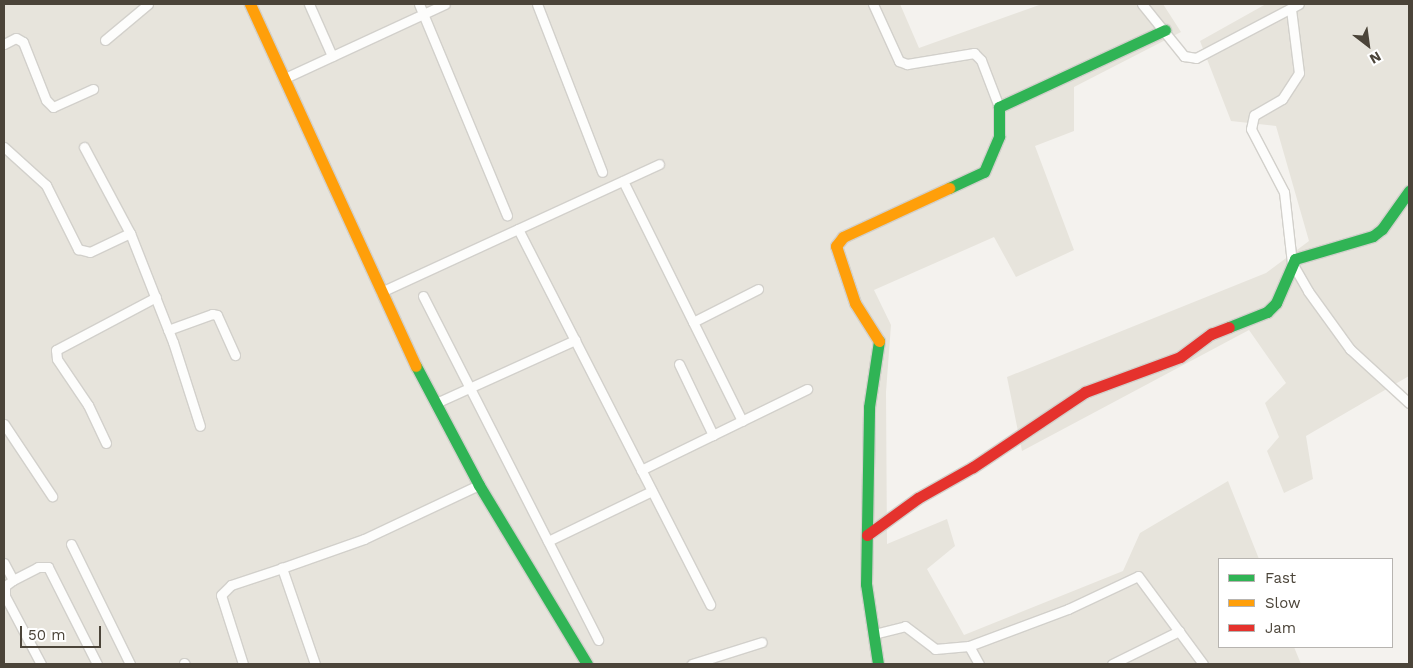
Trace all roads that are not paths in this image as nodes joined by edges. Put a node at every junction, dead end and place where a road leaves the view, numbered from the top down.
1 (148, 4) edge
2 (250, 4) edge
3 (309, 4) edge
4 (419, 4) edge
5 (445, 4) edge
6 (536, 4) edge
7 (873, 4) edge
8 (1142, 4) edge
9 (1299, 4) edge
10 (1291, 9) junction
11 (423, 13) junction
12 (1164, 30) junction
13 (106, 40) dead end
14 (4, 44) edge
15 (332, 56) junction
16 (285, 78) junction
17 (93, 89) dead end
18 (999, 107) junction
19 (4, 146) edge
20 (84, 147) dead end
21 (659, 164) dead end
22 (602, 172) dead end
23 (623, 181) junction
24 (1409, 191) edge
25 (507, 215) dead end
26 (518, 229) junction
27 (130, 233) junction
28 (1292, 263) junction
29 (758, 289) dead end
30 (381, 292) junction
31 (423, 296) dead end
32 (156, 297) junction
33 (694, 322) junction
34 (168, 330) junction
35 (575, 340) junction
36 (235, 356) dead end
37 (680, 364) dead end
38 (468, 389) junction
39 (807, 389) dead end
40 (436, 403) junction
41 (1409, 403) edge
42 (742, 421) junction
43 (4, 424) edge
44 (200, 426) dead end
45 (713, 435) junction
46 (106, 443) dead end
47 (641, 470) junction
48 (479, 485) junction
49 (652, 491) junction
50 (52, 496) dead end
51 (867, 535) junction
52 (548, 541) junction
53 (71, 544) dead end
54 (4, 563) edge
55 (282, 568) junction
56 (13, 580) junction
57 (710, 605) dead end
58 (1179, 631) junction
59 (874, 634) junction
60 (598, 640) dead end
61 (762, 642) dead end
62 (970, 646) junction
63 (41, 664) edge
64 (97, 664) edge
65 (130, 664) edge
66 (243, 664) edge
67 (315, 664) edge
68 (587, 664) edge
69 (692, 664) edge
70 (878, 664) edge
71 (979, 664) edge
72 (1112, 664) edge
73 (1203, 664) edge

1 - 13 street
2 - 16 street
3 - 15 street
4 - 11 street
5 - 11 street
6 - 22 street
7 - 18 street
8 - 12 street
9 - 10 street
10 - 12 street
10 - 28 street
11 - 15 street
11 - 25 street
12 - 18 street
14 - 17 street
15 - 16 street
16 - 30 street
18 - 51 street
19 - 27 street
20 - 27 street
21 - 23 street
23 - 26 street
23 - 33 street
24 - 28 street
26 - 30 street
26 - 35 street
27 - 32 street
28 - 41 street
28 - 51 street
29 - 33 street
30 - 40 street
31 - 38 street
32 - 34 street
32 - 46 street
33 - 42 street
34 - 36 street
34 - 44 street
35 - 38 street
35 - 47 street
37 - 45 street
38 - 40 street
38 - 52 street
39 - 42 street
40 - 48 street
42 - 45 street
43 - 50 street
45 - 47 street
47 - 49 street
48 - 55 street
48 - 68 street
49 - 52 street
49 - 57 street
51 - 59 street
52 - 60 street
53 - 65 street
54 - 56 street
55 - 66 street
55 - 67 street
56 - 63 street
56 - 64 street
58 - 62 street
58 - 72 street
58 - 73 street
59 - 62 street
59 - 70 street
61 - 69 street
62 - 71 street

